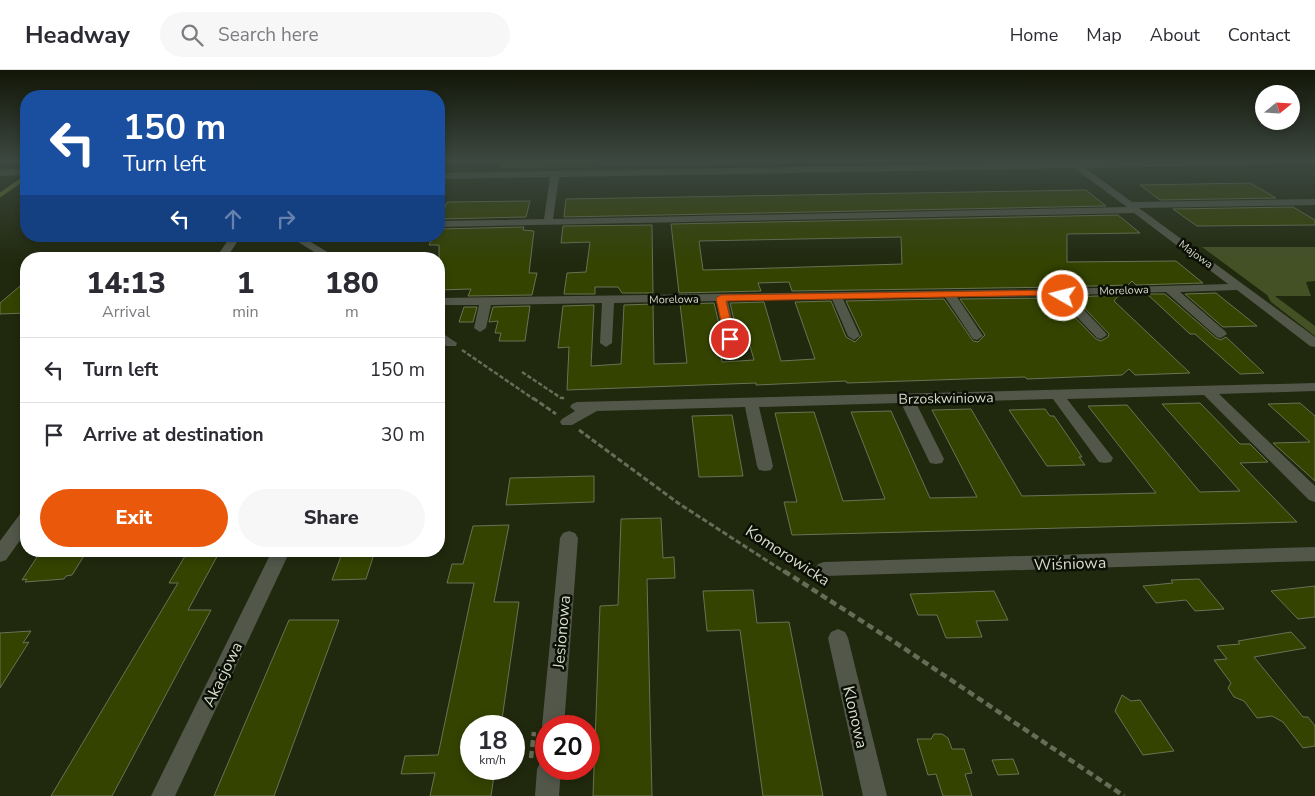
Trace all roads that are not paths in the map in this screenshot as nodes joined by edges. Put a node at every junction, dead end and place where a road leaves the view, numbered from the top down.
1 (552, 196) edge
2 (1117, 196) edge
3 (1315, 202) edge
4 (1132, 207) junction
5 (548, 222) junction
6 (445, 224) edge
7 (304, 242) edge
8 (322, 252) edge
9 (1239, 286) junction
10 (1169, 289) junction
11 (1060, 292) junction
12 (948, 293) junction
13 (836, 296) junction
14 (721, 298) junction
15 (608, 300) junction
16 (486, 301) junction
17 (445, 302) edge
18 (473, 302) junction
19 (449, 312) dead end
20 (480, 328) dead end
21 (1221, 334) dead end
22 (1101, 335) dead end
23 (854, 336) dead end
24 (977, 336) dead end
25 (445, 338) edge
26 (730, 339) dead end
27 (451, 342) road end
28 (606, 343) dead end
29 (1315, 344) edge
30 (1315, 387) edge
31 (1206, 389) junction
32 (1057, 395) junction
33 (906, 398) junction
34 (751, 401) junction
35 (596, 405) junction
36 (577, 407) dead end
37 (567, 422) road end
38 (1106, 458) dead end
39 (936, 459) dead end
40 (765, 466) dead end
41 (1315, 496) edge
42 (20, 527) edge
43 (569, 538) dead end
44 (0, 554) edge
45 (1315, 554) edge
46 (277, 557) edge
47 (824, 570) dead end
48 (838, 638) dead end
49 (554, 715) edge
50 (549, 780) edge
51 (163, 796) edge
52 (547, 796) edge
53 (875, 796) edge

1 - 5 street
2 - 4 street, Majowa
3 - 4 street
4 - 5 street
4 - 9 street, Majowa
5 - 6 street
7 - 8 street
9 - 10 street, Morelowa
9 - 29 street, Majowa
10 - 11 street, Morelowa
10 - 21 street
11 - 12 street, Morelowa
11 - 22 street
12 - 13 street, Morelowa
12 - 24 street
13 - 14 street, Morelowa
13 - 23 street
14 - 15 street, Morelowa
14 - 26 street
15 - 16 street, Morelowa
15 - 28 street
16 - 18 street, Morelowa
16 - 20 street
17 - 18 street, Morelowa
18 - 19 street
25 - 27 street
30 - 31 street, Brzoskwiniowa
31 - 32 street, Brzoskwiniowa
31 - 41 street
32 - 33 street, Brzoskwiniowa
32 - 38 street
33 - 34 street, Brzoskwiniowa
33 - 39 street
34 - 35 street, Brzoskwiniowa
34 - 40 street
35 - 36 street, Brzoskwiniowa
35 - 37 street
42 - 44 street
43 - 49 street, Jesionowa
45 - 47 street, Wiśniowa
46 - 51 street, Akacjowa
48 - 53 street, Klonowa
50 - 52 street

